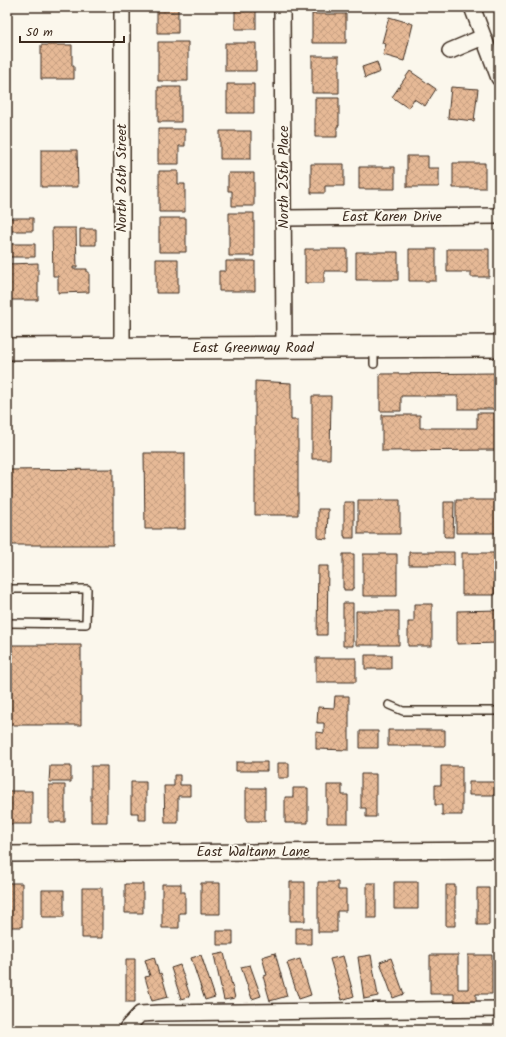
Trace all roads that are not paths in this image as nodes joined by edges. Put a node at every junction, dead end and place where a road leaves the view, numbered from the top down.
1 (122, 7) edge
2 (282, 7) edge
3 (472, 7) edge
4 (483, 37) junction
5 (450, 51) dead end
6 (499, 78) edge
7 (499, 216) edge
8 (284, 218) junction
9 (499, 346) edge
10 (284, 348) junction
11 (7, 349) edge
12 (122, 349) junction
13 (7, 589) edge
14 (7, 623) edge
15 (388, 705) dead end
16 (499, 711) edge
17 (499, 850) edge
18 (7, 854) edge
19 (499, 1009) edge
20 (127, 1030) edge

1 - 12 street, North 26th Street
2 - 8 street, North 25th Place
3 - 4 street
4 - 5 street
4 - 6 street
7 - 8 street, East Karen Drive
8 - 10 street, North 25th Place
9 - 10 street, East Greenway Road
10 - 12 street, East Greenway Road
11 - 12 street, East Greenway Road
13 - 14 lane
15 - 16 lane
17 - 18 street, East Waltann Lane
19 - 20 street

